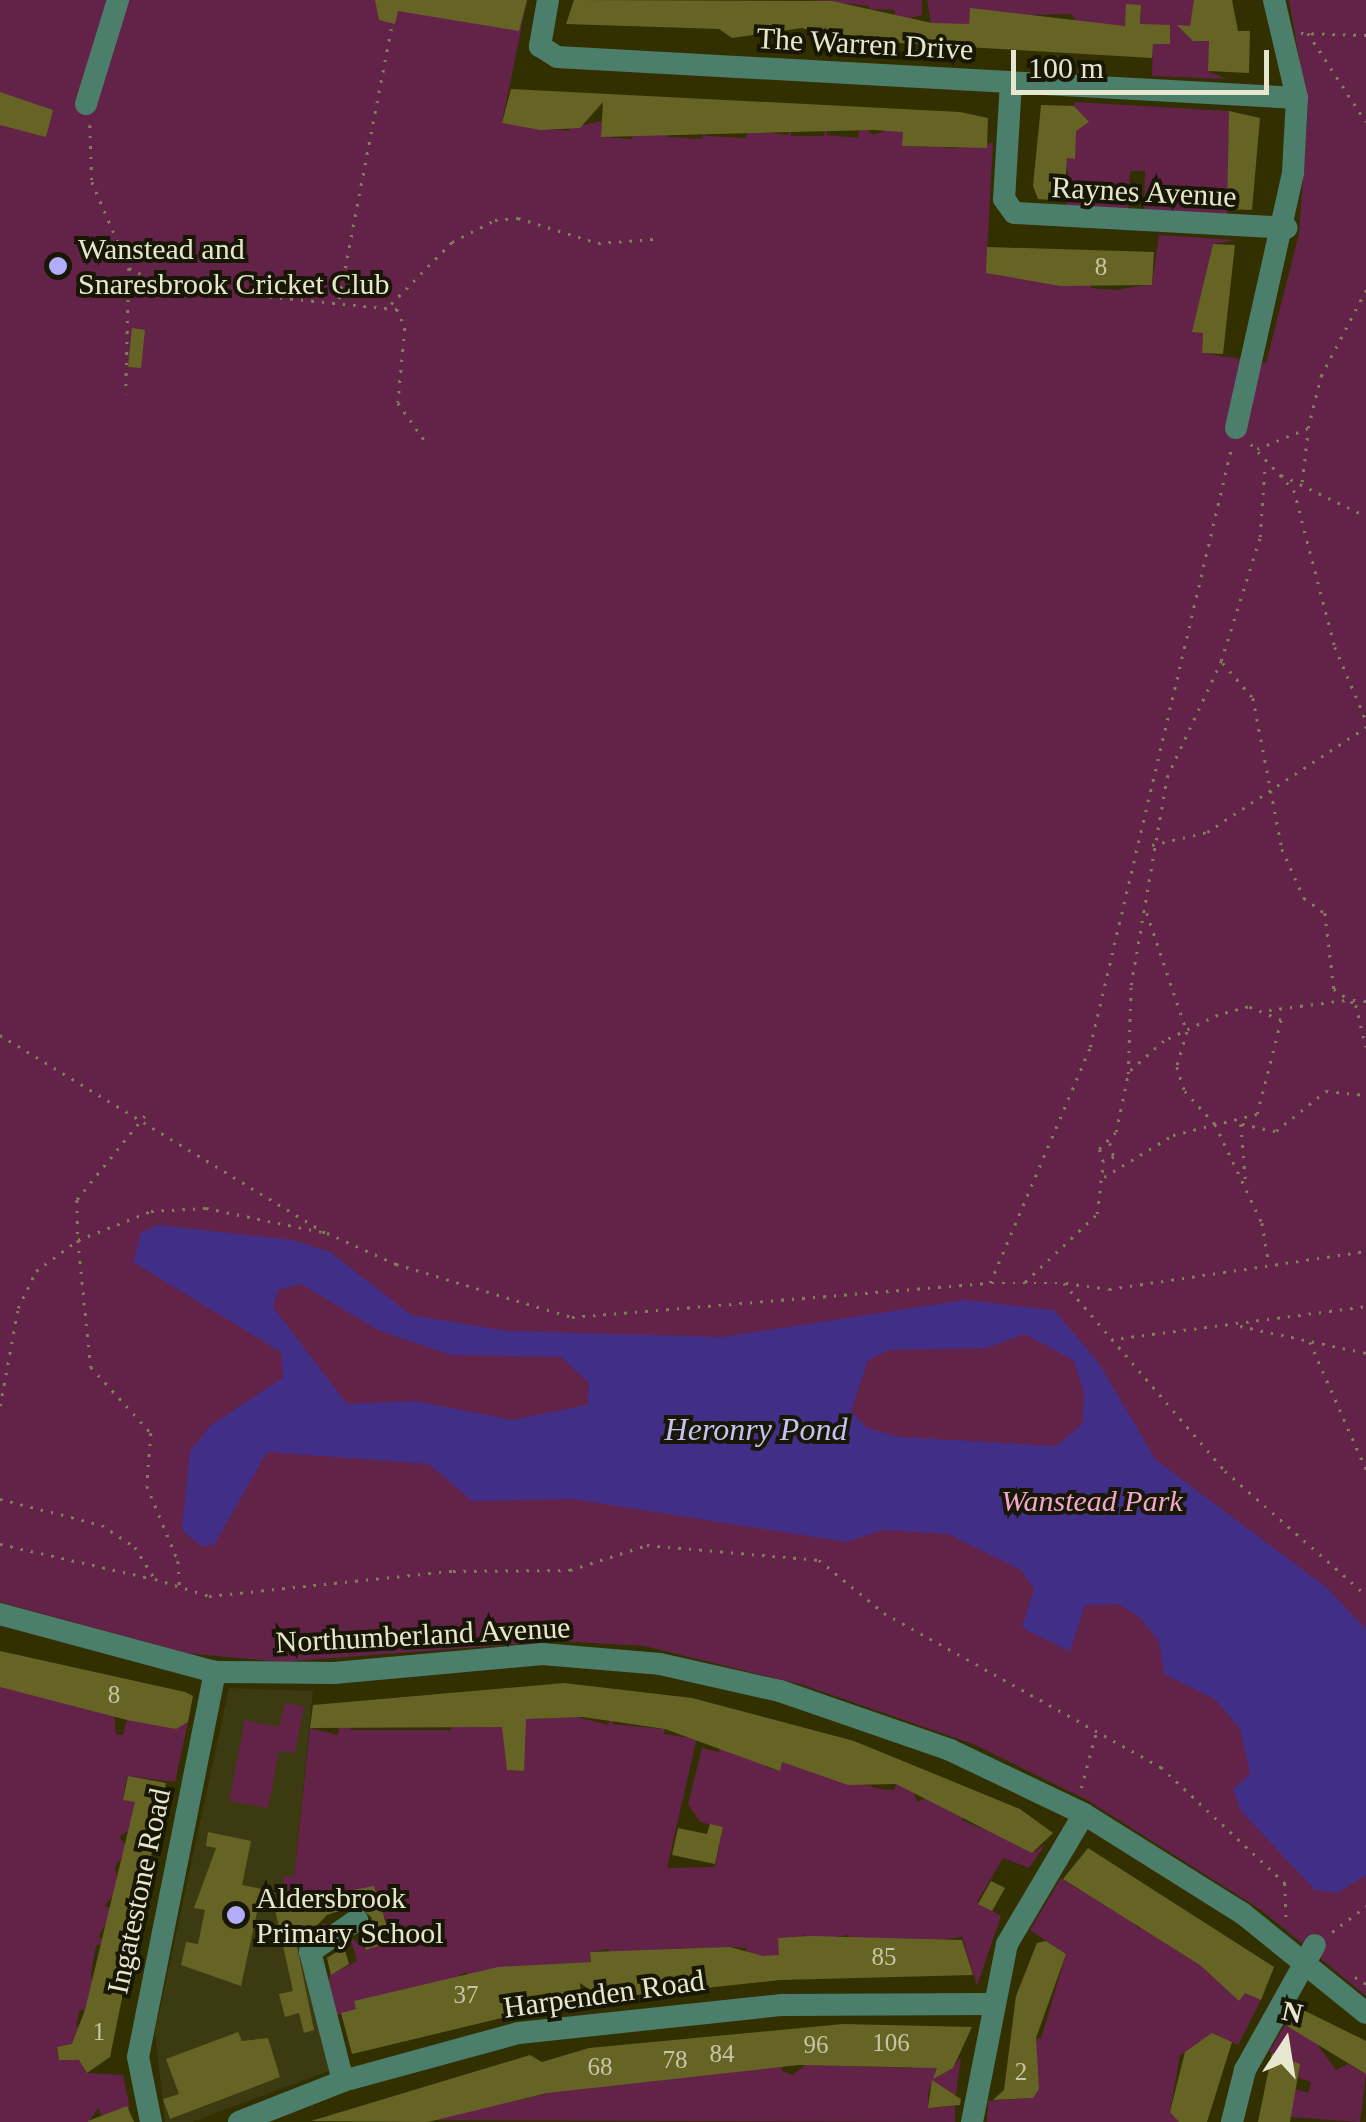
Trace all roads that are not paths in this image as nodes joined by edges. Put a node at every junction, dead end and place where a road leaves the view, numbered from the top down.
1 (548, 0) edge
2 (1274, 0) edge
3 (116, 1) edge
4 (1012, 82) junction
5 (1296, 98) junction
6 (86, 104) road end
7 (1287, 228) junction
8 (1236, 428) road end
9 (0, 1614) edge
10 (214, 1672) junction
11 (1077, 1810) junction
12 (356, 1920) dead end
13 (1309, 1953) junction
14 (990, 2004) junction
15 (1366, 2013) edge
16 (343, 2081) junction
17 (151, 2122) edge
18 (239, 2122) edge
19 (972, 2122) edge
20 (1232, 2122) edge

1 - 4 street, The Warren Drive
2 - 5 street
3 - 6 street
4 - 5 street, The Warren Drive
4 - 7 street, Raynes Avenue
5 - 7 street
7 - 8 street
9 - 10 street, Northumberland Avenue
10 - 11 street, Northumberland Avenue
10 - 17 street, Ingatestone Road
11 - 13 street, Northumberland Avenue
11 - 14 street
12 - 16 street
13 - 15 street, Northumberland Avenue
13 - 20 street
14 - 16 street, Harpenden Road
14 - 19 street
16 - 18 street, Harpenden Road

